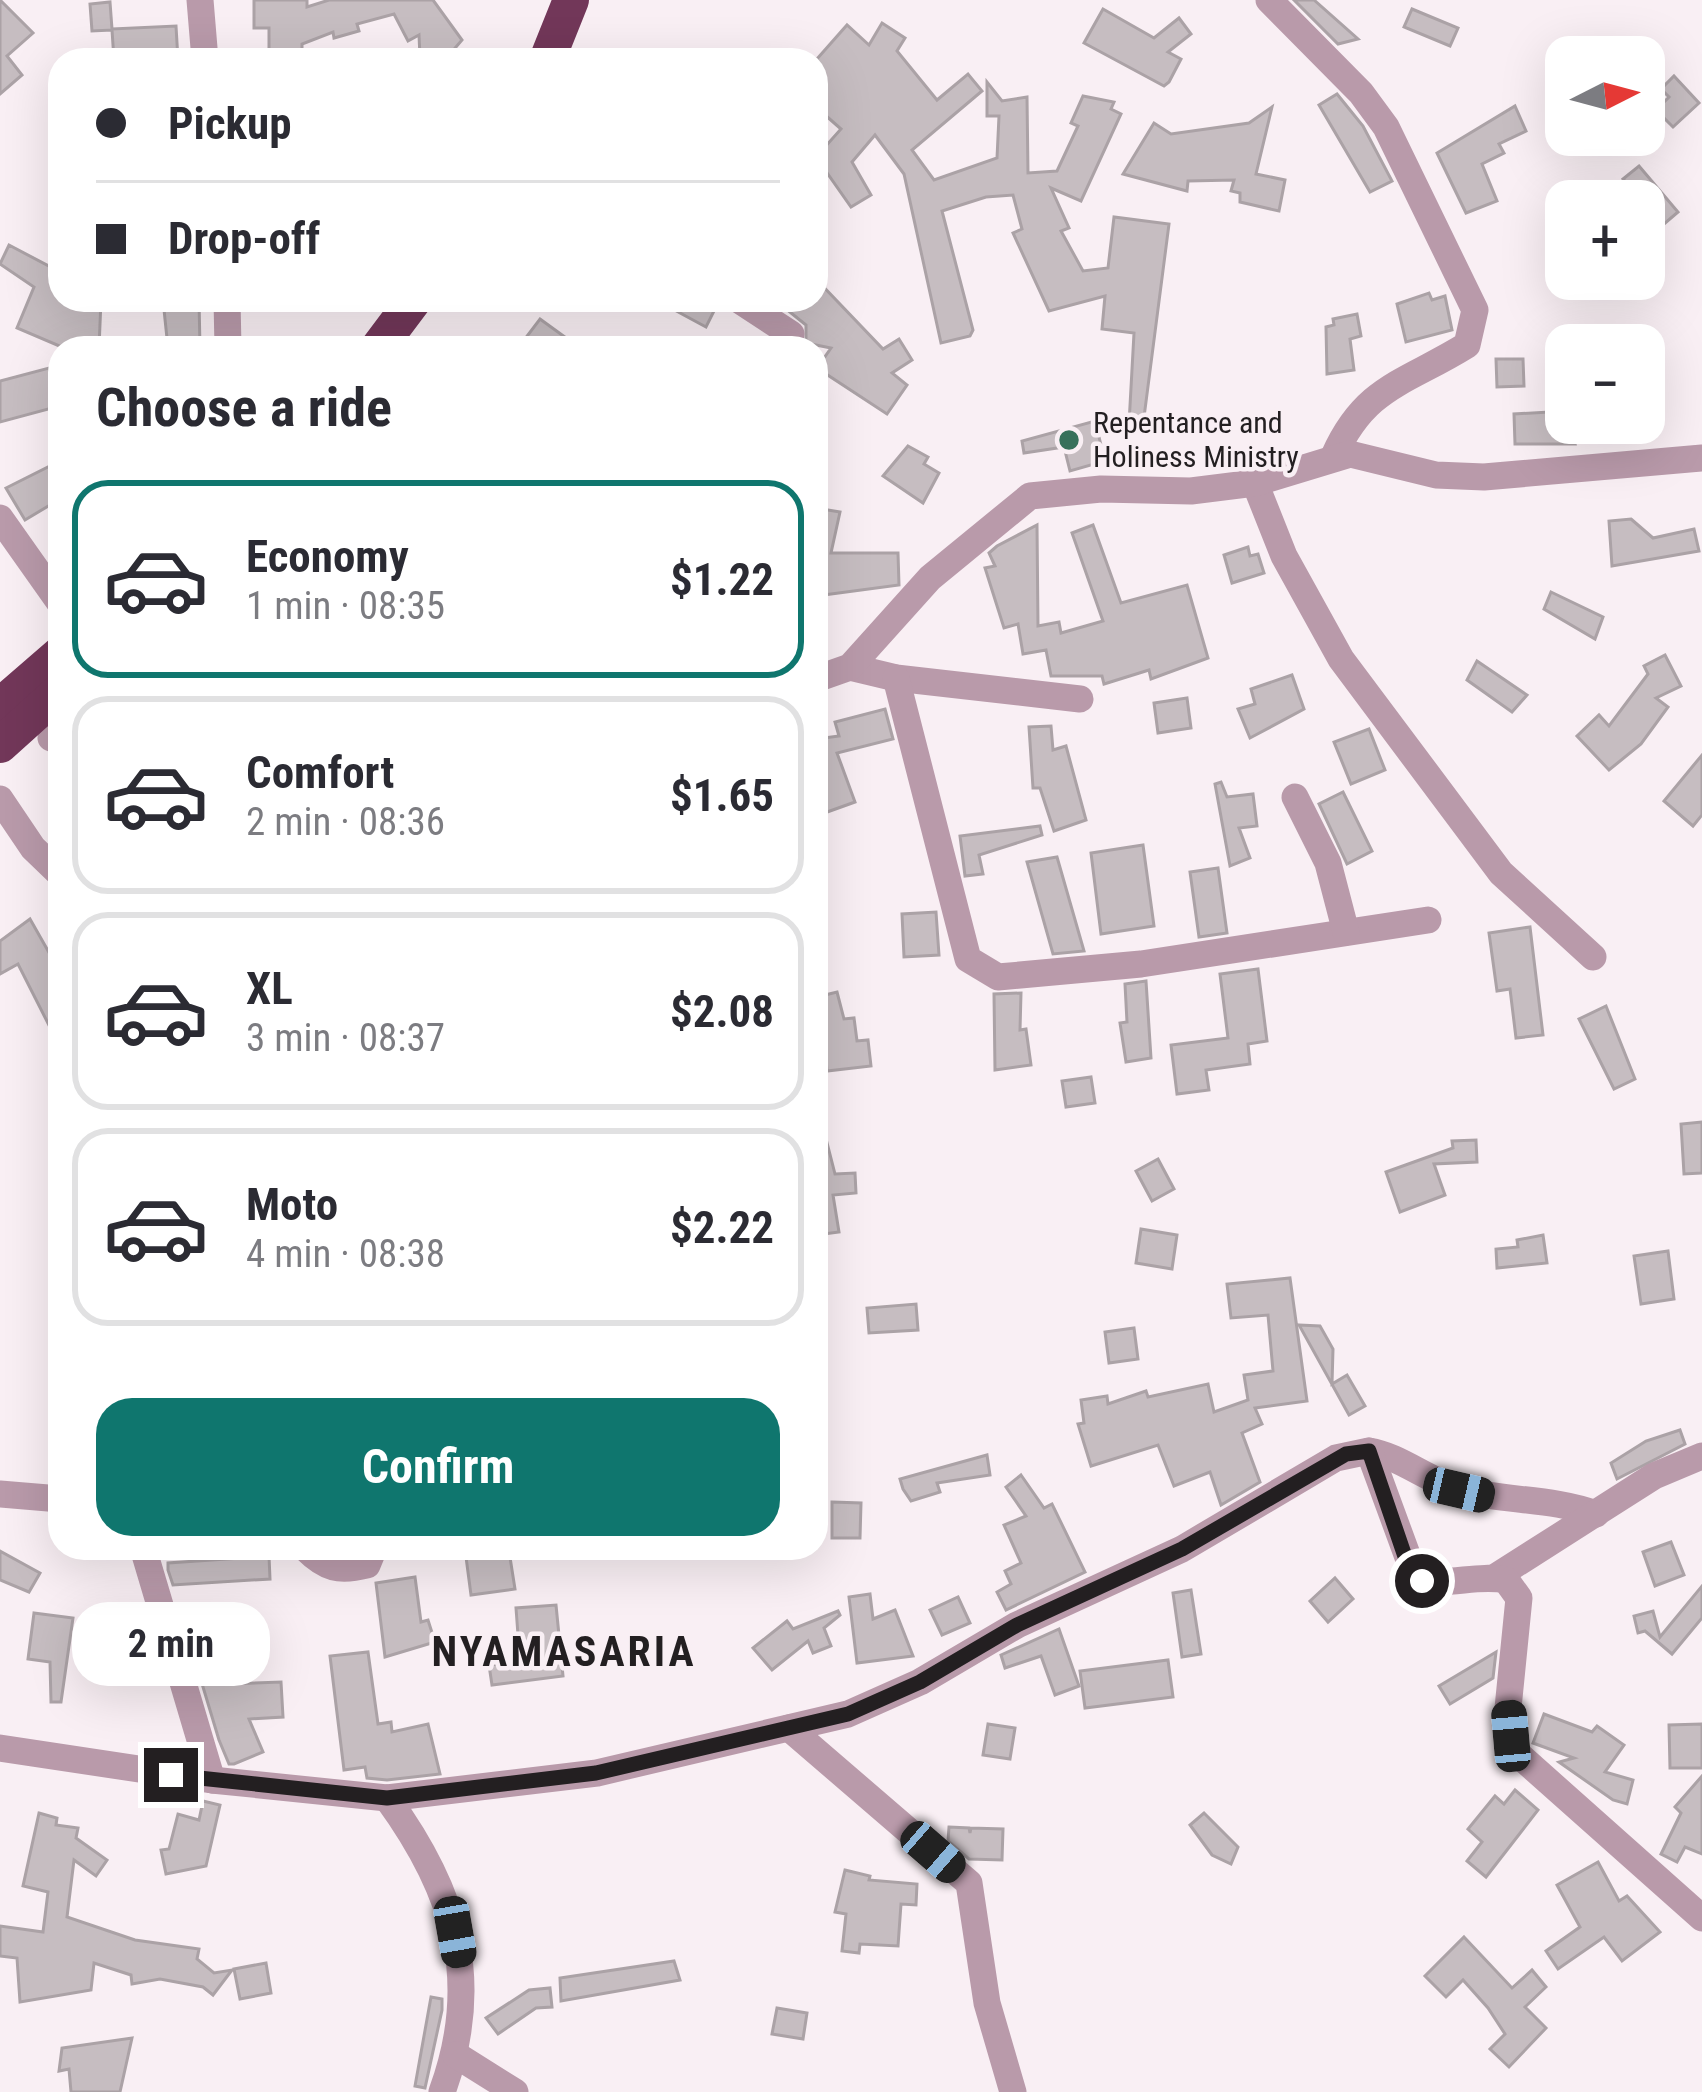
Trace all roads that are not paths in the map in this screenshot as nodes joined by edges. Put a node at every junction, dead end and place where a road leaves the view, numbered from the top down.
1 (200, 0) edge
2 (550, 0) edge
3 (572, 0) edge
4 (1269, 0) edge
5 (204, 48) edge
6 (532, 48) edge
7 (552, 48) edge
8 (758, 312) edge
9 (790, 334) dead end
10 (1334, 455) junction
11 (1702, 458) edge
12 (1255, 483) junction
13 (0, 518) edge
14 (48, 586) edge
15 (48, 665) edge
16 (850, 667) junction
17 (828, 675) edge
18 (896, 678) junction
19 (1081, 699) dead end
20 (48, 702) edge
21 (0, 706) edge
22 (0, 745) edge
23 (1295, 797) dead end
24 (0, 799) edge
25 (48, 862) edge
26 (1428, 920) dead end
27 (1346, 932) junction
28 (1593, 957) dead end
29 (1369, 1451) junction
30 (1702, 1456) edge
31 (0, 1494) edge
32 (48, 1498) edge
33 (1596, 1514) junction
34 (146, 1560) edge
35 (317, 1560) edge
36 (370, 1560) edge
37 (1494, 1578) junction
38 (789, 1728) junction
39 (0, 1748) edge
40 (212, 1780) junction
41 (387, 1798) junction
42 (1702, 1918) edge
43 (456, 2055) junction
44 (442, 2092) edge
45 (515, 2092) edge
46 (1013, 2092) edge

1 - 5 street
2 - 6 highway
3 - 7 highway
4 - 10 street
8 - 9 street
10 - 11 street
10 - 12 street
12 - 16 street
12 - 28 street
13 - 14 street
15 - 21 highway
16 - 17 street
16 - 18 street
18 - 19 street
18 - 27 street
20 - 22 highway
23 - 27 street
24 - 25 street
26 - 27 street
29 - 33 street
29 - 37 street
29 - 38 street
30 - 33 street
31 - 32 street
33 - 37 street
34 - 40 street
35 - 36 street
37 - 42 street
38 - 41 street
38 - 46 street
39 - 40 street
40 - 41 street
41 - 43 street
43 - 44 street
43 - 45 street

